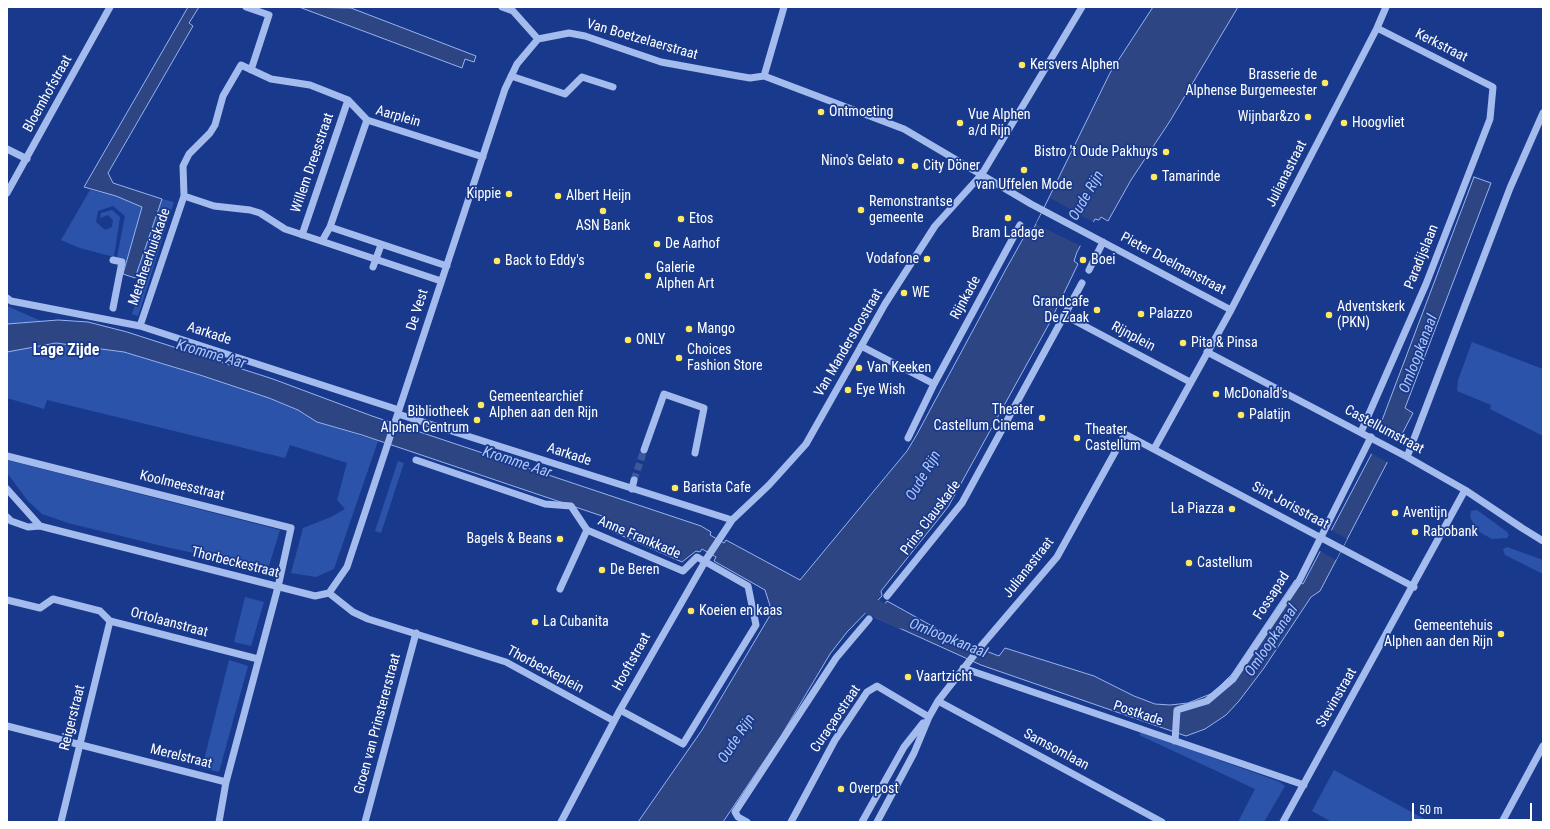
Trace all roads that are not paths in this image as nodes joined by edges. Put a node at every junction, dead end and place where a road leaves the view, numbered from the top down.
1 (110, 7) edge
2 (246, 7) edge
3 (502, 7) edge
4 (784, 7) edge
5 (1082, 7) edge
6 (1386, 7) edge
7 (1377, 28) junction
8 (538, 39) junction
9 (251, 70) junction
10 (510, 76) junction
11 (764, 76) junction
12 (613, 87) dead end
13 (1492, 87) joint
14 (348, 100) junction
15 (1543, 113) edge
16 (367, 120) junction
17 (7, 149) edge
18 (483, 157) junction
19 (27, 159) junction
20 (982, 174) junction
21 (7, 193) edge
22 (184, 196) junction
23 (1020, 225) dead end
24 (330, 227) junction
25 (302, 235) junction
26 (322, 242) junction
27 (1103, 242) junction
28 (381, 244) junction
29 (376, 259) junction
30 (113, 260) dead end
31 (447, 266) junction
32 (373, 267) dead end
33 (1089, 270) dead end
34 (441, 281) junction
35 (1082, 283) dead end
36 (9, 300) edge
37 (113, 308) dead end
38 (1231, 310) junction
39 (1064, 316) junction
40 (140, 326) junction
41 (861, 346) junction
42 (1207, 352) junction
43 (1190, 382) junction
44 (934, 384) junction
45 (399, 412) junction
46 (1361, 432) junction
47 (908, 438) dead end
48 (1374, 439) junction
49 (1154, 449) junction
50 (644, 450) tunnel mouth
51 (695, 453) dead end
52 (7, 456) edge
53 (1407, 457) junction
54 (416, 460) dead end
55 (634, 480) tunnel mouth
56 (7, 489) edge
57 (632, 489) junction
58 (1465, 490) junction
59 (7, 517) edge
60 (732, 520) junction
61 (40, 526) junction
62 (587, 530) junction
63 (1321, 537) junction
64 (1543, 541) edge
65 (706, 560) junction
66 (278, 587) junction
67 (1414, 587) junction
68 (560, 589) dead end
69 (329, 593) junction
70 (887, 596) dead end
71 (7, 600) edge
72 (868, 619) dead end
73 (110, 621) junction
74 (416, 633) junction
75 (258, 659) junction
76 (963, 668) junction
77 (938, 701) junction
78 (620, 710) junction
79 (929, 717) junction
80 (614, 721) junction
81 (7, 726) edge
82 (1175, 741) junction
83 (80, 745) junction
84 (1543, 746) edge
85 (226, 782) junction
86 (1304, 785) junction
87 (61, 822) edge
88 (219, 822) edge
89 (365, 822) edge
90 (561, 822) edge
91 (747, 822) edge
92 (791, 822) edge
93 (862, 822) edge
94 (877, 822) edge
95 (1162, 822) edge
96 (1283, 822) edge
97 (1502, 822) edge

1 - 19 street, Bloemhofstraat
2 - 9 street
3 - 8 street
4 - 11 street
5 - 20 street, Van Mandersloostraat
6 - 7 street, Julianastraat
7 - 13 street, Kerkstraat
7 - 38 street, Julianastraat
8 - 10 street, De Vest
8 - 11 street, Van Boetzelaerstraat
9 - 14 street, Willem Dreesstraat
9 - 22 street
10 - 12 street
10 - 18 street, De Vest
11 - 20 street, Van Boetzelaerstraat
13 - 46 street, Paradijslaan
14 - 16 street, Willem Dreesstraat
14 - 25 street, Willem Dreesstraat
15 - 53 street
16 - 18 street, Aarplein
16 - 24 street, Aarplein
17 - 19 street
18 - 31 street, De Vest
19 - 21 street, Bloemhofstraat
20 - 27 street, Pieter Doelmanstraat
20 - 41 street, Van Mandersloostraat
22 - 25 street, Willem Dreesstraat
22 - 40 street, Metaheerhuiskade
23 - 44 street, Rijnkade
24 - 26 street, Aarplein
24 - 28 street
25 - 26 street, Willem Dreesstraat
26 - 29 street, Willem Dreesstraat
27 - 33 street
27 - 38 street, Pieter Doelmanstraat
28 - 29 street
28 - 31 street
29 - 32 street
29 - 34 street, Willem Dreesstraat
30 - 37 street
31 - 34 street, De Vest
34 - 45 street, De Vest
35 - 39 street, Prins Clauskade
36 - 40 street, Aarkade
38 - 42 street, Julianastraat
39 - 43 street, Rijnplein
39 - 70 street, Prins Clauskade
40 - 45 street, Aarkade
41 - 44 street
41 - 60 street, Van Mandersloostraat
42 - 43 street
42 - 46 street, Castellumstraat
43 - 49 street
44 - 47 street, Rijnkade
45 - 57 street, Aarkade
45 - 69 street, De Vest
46 - 48 street, Castellumstraat
48 - 53 street, Castellumstraat
48 - 63 street, Fossapad
49 - 63 street, Sint Jorisstraat
49 - 76 street, Julianastraat
50 - 51 street
52 - 66 street, Koolmeesstraat
53 - 58 street, Castellumstraat
54 - 62 street, Anne Frankkade
55 - 57 street
56 - 61 street
57 - 60 street, Aarkade
58 - 64 street, Castellumstraat
58 - 67 street, Stevinstraat
59 - 61 street, Thorbeckestraat
60 - 65 street, Hooftstraat
61 - 66 street, Thorbeckestraat
62 - 65 street, Anne Frankkade
62 - 68 street
63 - 67 street, Sint Jorisstraat
63 - 82 street, Fossapad
65 - 78 street, Hooftstraat
65 - 78 street
66 - 69 street, Thorbeckestraat
66 - 75 street
67 - 86 street, Stevinstraat
69 - 74 street
71 - 73 street, Ortolaanstraat
72 - 91 street
73 - 75 street, Ortolaanstraat
73 - 83 street, Reigerstraat
74 - 80 street, Thorbeckeplein
74 - 89 street, Groen van Prinstererstraat
75 - 85 street, Merelstraat
76 - 77 street, Julianastraat
76 - 82 street, Postkade
77 - 79 street, Julianastraat
77 - 95 street, Samsomlaan
78 - 80 street, Hooftstraat
79 - 92 street, Curaçaostraat
79 - 93 street
79 - 94 street
80 - 90 street, Hooftstraat
81 - 83 street, Merelstraat
82 - 86 street, Postkade
83 - 85 street, Merelstraat
83 - 87 street, Reigerstraat
84 - 97 street
85 - 88 street
86 - 96 street, Stevinstraat

